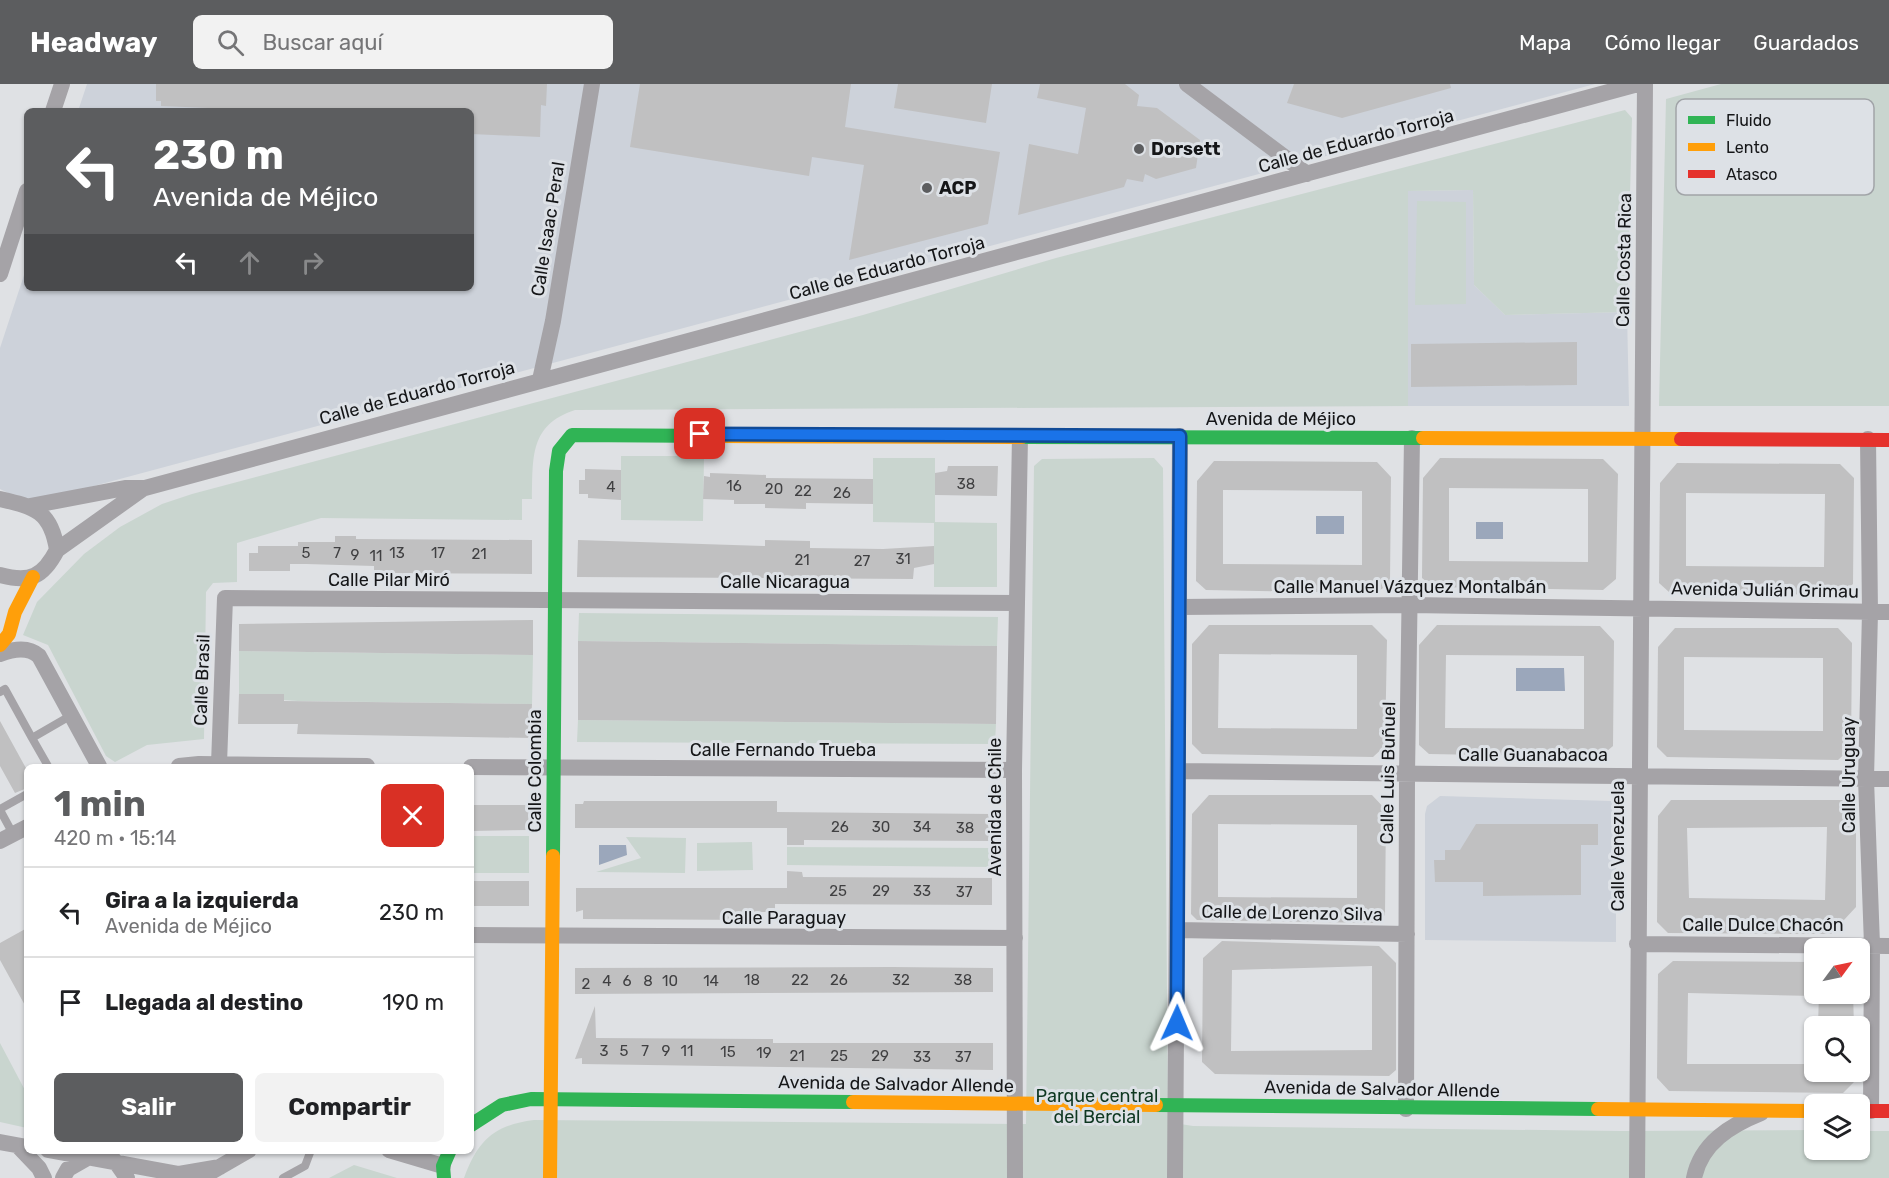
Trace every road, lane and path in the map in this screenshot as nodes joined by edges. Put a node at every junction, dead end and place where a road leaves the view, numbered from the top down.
1 (62, 84) edge
2 (592, 84) edge
3 (1187, 84) edge
4 (1638, 84) edge
5 (1645, 84) edge
6 (54, 108) edge
7 (1307, 174) junction
8 (24, 200) edge
9 (0, 273) edge
10 (540, 380) junction
11 (1020, 436) junction
12 (1180, 436) junction
13 (1642, 437) junction
14 (1412, 438) junction
15 (1868, 439) junction
16 (1889, 440) edge
17 (562, 442) joint
18 (145, 488) junction
19 (0, 499) edge
20 (30, 506) junction
21 (57, 550) junction
22 (0, 575) edge
23 (33, 578) junction
24 (225, 598) joint
25 (553, 600) junction
26 (1017, 603) junction
27 (1410, 605) junction
28 (1179, 607) junction
29 (1640, 607) junction
30 (1870, 612) junction
31 (1889, 612) edge
32 (0, 645) edge
33 (0, 654) edge
34 (0, 692) edge
35 (70, 716) junction
36 (32, 738) junction
37 (47, 764) edge
38 (98, 764) edge
39 (219, 764) edge
40 (474, 767) edge
41 (553, 768) junction
42 (1014, 770) junction
43 (1178, 771) junction
44 (1407, 774) junction
45 (1638, 775) junction
46 (1866, 779) junction
47 (1889, 779) edge
48 (24, 797) edge
49 (0, 809) edge
50 (13, 834) edge
51 (1178, 930) junction
52 (474, 934) edge
53 (1407, 934) junction
54 (553, 937) junction
55 (1016, 938) junction
56 (1637, 944) junction
57 (1872, 945) junction
58 (1889, 946) edge
59 (1867, 1094) edge
60 (550, 1101) junction
61 (1015, 1104) junction
62 (1176, 1106) junction
63 (1406, 1108) junction
64 (1637, 1111) junction
65 (1870, 1111) edge
66 (1889, 1111) edge
67 (1765, 1112) junction
68 (1804, 1112) edge
69 (474, 1123) edge
70 (0, 1142) edge
71 (22, 1146) edge
72 (28, 1154) edge
73 (71, 1154) edge
74 (242, 1154) edge
75 (310, 1154) edge
76 (399, 1154) edge
77 (449, 1154) edge
78 (89, 1157) junction
79 (115, 1161) junction
80 (220, 1167) junction
81 (444, 1172) edge
82 (44, 1178) edge
83 (63, 1178) edge
84 (127, 1178) edge
85 (201, 1178) edge
86 (283, 1178) edge
87 (550, 1178) edge
88 (1015, 1178) edge
89 (1175, 1178) edge
90 (1637, 1178) edge
91 (1694, 1178) edge

1 - 6 street
2 - 10 street, Calle Isaac Peral
3 - 7 street
4 - 7 street, Calle de Eduardo Torroja
5 - 13 street, Calle Costa Rica
7 - 10 street, Calle de Eduardo Torroja
8 - 9 street
10 - 18 street, Calle de Eduardo Torroja
11 - 12 street, Avenida de Méjico
11 - 17 street, Avenida de Méjico
11 - 26 street, Avenida de Chile
12 - 14 street, Avenida de Méjico
12 - 28 street
13 - 14 street, Avenida de Méjico
13 - 15 street, Avenida de Méjico
13 - 29 street, Calle Venezuela
14 - 27 street, Calle Luis Buñuel
15 - 16 street, Avenida de Méjico
15 - 30 street, Calle Uruguay
17 - 25 street, Calle Colombia
18 - 20 street, Calle de Eduardo Torroja
18 - 21 street, Calle de Eduardo Torroja
19 - 20 street
20 - 21 street
21 - 23 street, Calle de Eduardo Torroja
22 - 23 street
23 - 32 street
24 - 25 street, Calle Pilar Miró
24 - 39 street, Calle Brasil
25 - 26 street, Calle Nicaragua
25 - 41 street, Calle Colombia
26 - 42 street, Avenida de Chile
27 - 28 street, Calle Manuel Vázquez Montalbán
27 - 29 street, Calle Manuel Vázquez Montalbán
27 - 44 street, Calle Luis Buñuel
28 - 43 street
29 - 30 street, Avenida Julián Grimau
29 - 45 street, Calle Venezuela
30 - 31 street, Avenida Julián Grimau
30 - 46 street, Calle Uruguay
33 - 35 street
34 - 36 lane
35 - 36 lane
35 - 38 street
36 - 37 lane
40 - 41 street, Calle Fernando Trueba
41 - 42 street, Calle Fernando Trueba
41 - 54 street, Calle Colombia
42 - 55 street, Avenida de Chile
43 - 44 street, Calle Guanabacoa
43 - 51 street
44 - 45 street, Calle Guanabacoa
44 - 53 street, Calle Luis Buñuel
45 - 46 street, Calle Guanabacoa
45 - 56 street, Calle Venezuela
46 - 47 street, Calle Guanabacoa
46 - 57 street, Calle Uruguay
48 - 49 lane
49 - 50 lane
51 - 53 street, Calle de Lorenzo Silva
51 - 62 street
52 - 54 street, Calle Paraguay
53 - 63 street, Calle Luis Buñuel
54 - 55 street, Calle Paraguay
54 - 60 street, Calle Colombia
55 - 61 street, Avenida de Chile
56 - 57 street, Calle Dulce Chacón
56 - 64 street, Calle Venezuela
57 - 58 street, Calle Dulce Chacón
57 - 59 street, Calle Uruguay
60 - 61 street, Avenida de Salvador Allende
60 - 69 street, Avenida de Salvador Allende
60 - 87 street
61 - 62 street, Avenida de Salvador Allende
61 - 88 street, Avenida de Chile
62 - 63 street, Avenida de Salvador Allende
62 - 89 street
63 - 64 street, Avenida de Salvador Allende
64 - 67 street, Avenida de Salvador Allende
64 - 90 street
65 - 66 street
67 - 68 street, Avenida de Salvador Allende
67 - 91 street, Avenida de Salvador Allende
70 - 71 street
72 - 82 street
73 - 78 street
74 - 80 street
75 - 86 lane
76 - 81 street
77 - 81 street
78 - 79 street
78 - 83 street
79 - 80 street
79 - 84 street
80 - 85 street

